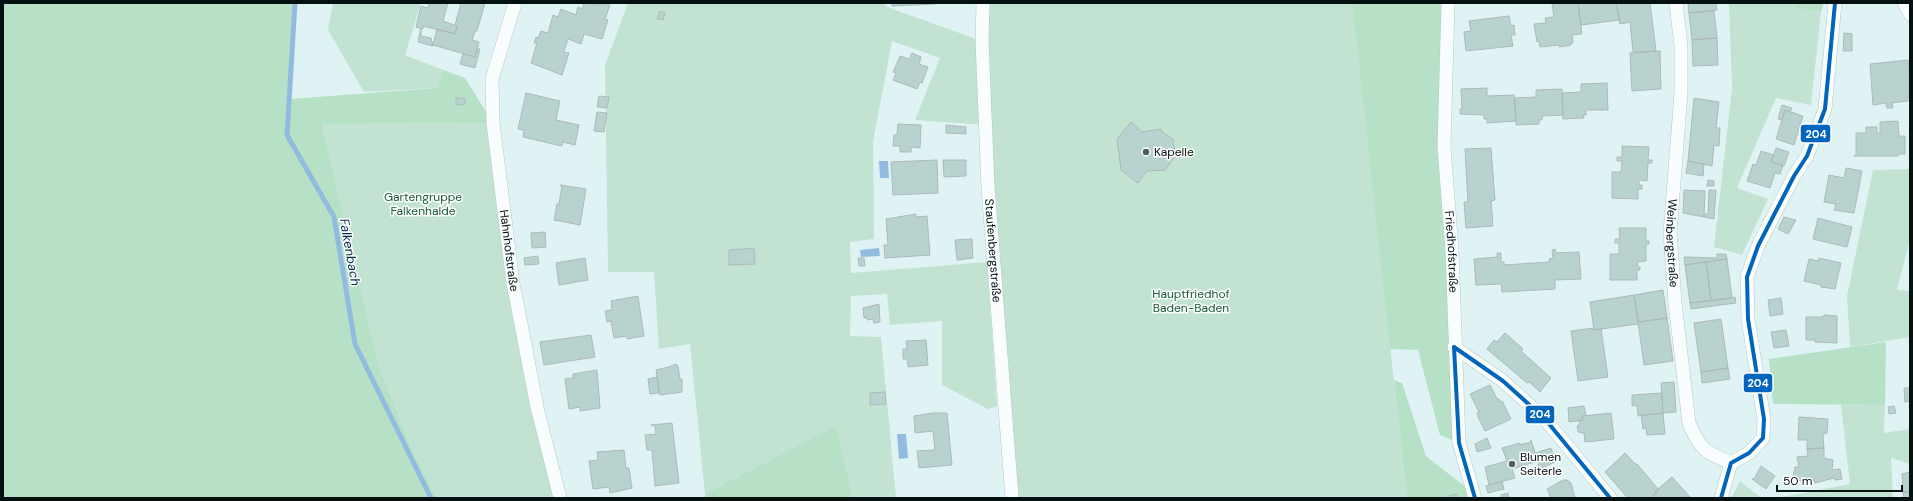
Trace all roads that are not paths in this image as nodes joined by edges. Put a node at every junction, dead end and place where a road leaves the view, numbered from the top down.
1 (515, 3) edge
2 (983, 3) edge
3 (1448, 3) edge
4 (1676, 3) edge
5 (1836, 3) edge
6 (1904, 3) edge
7 (1910, 14) edge
8 (1454, 347) junction
9 (1731, 463) junction
10 (560, 498) edge
11 (1012, 498) edge
12 (1475, 498) edge
13 (1610, 498) edge
14 (1721, 498) edge

1 - 10 street, Hahnhofstraße
2 - 11 street, Staufenbergstraße
3 - 8 street, Friedhofstraße
4 - 9 street, Weinbergstraße
5 - 9 street
6 - 7 street
8 - 12 street, Friedhofstraße
8 - 13 street
9 - 14 street

